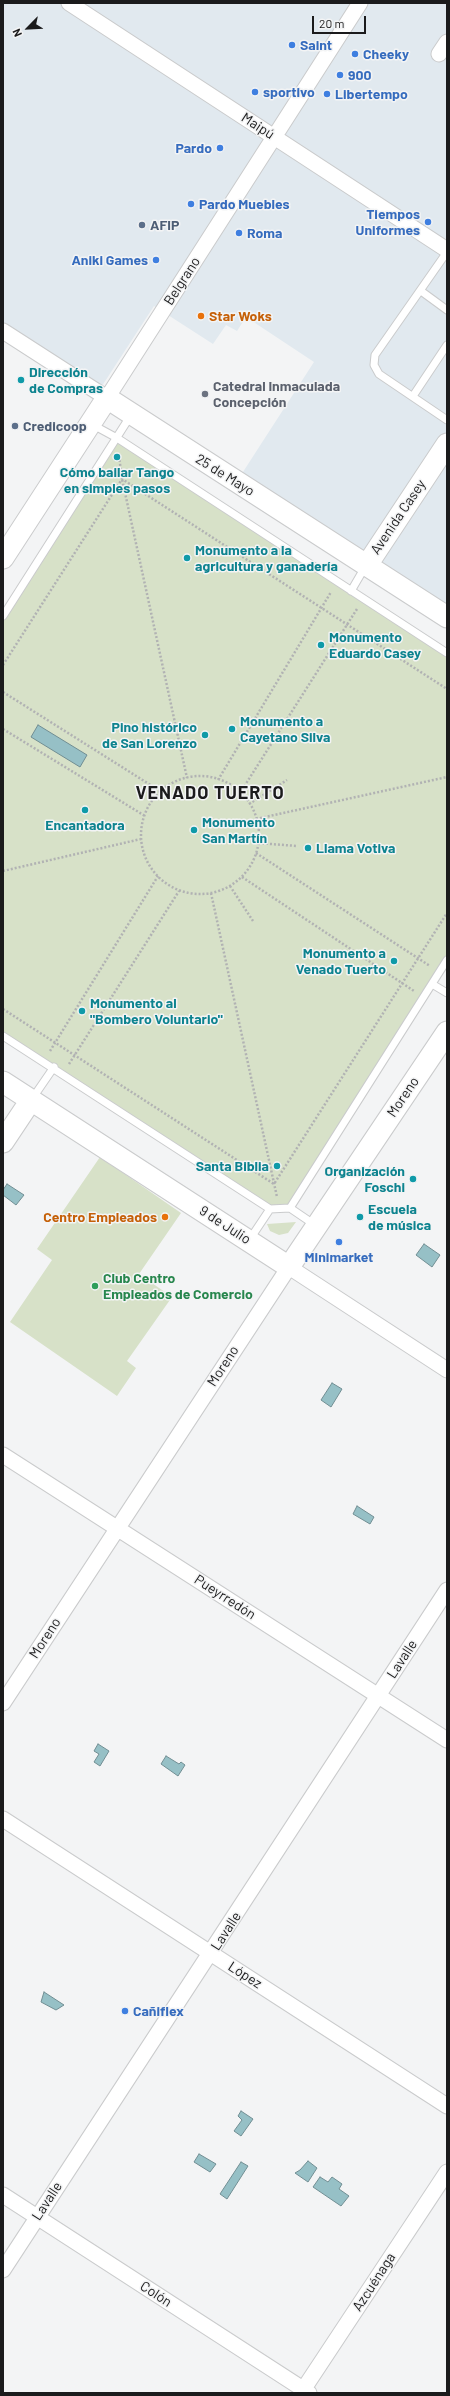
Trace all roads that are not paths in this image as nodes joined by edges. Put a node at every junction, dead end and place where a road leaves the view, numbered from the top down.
1 (69, 3) edge
2 (360, 3) edge
3 (274, 137) junction
4 (447, 251) edge
5 (421, 291) junction
6 (447, 310) edge
7 (3, 332) edge
8 (447, 345) edge
9 (413, 396) junction
10 (107, 398) junction
11 (131, 415) junction
12 (447, 420) edge
13 (91, 423) junction
14 (117, 438) junction
15 (447, 444) edge
16 (3, 558) edge
17 (366, 565) junction
18 (351, 591) junction
19 (3, 616) edge
20 (447, 617) edge
21 (447, 653) edge
22 (447, 960) edge
23 (432, 984) junction
24 (447, 993) edge
25 (447, 1032) edge
26 (3, 1036) edge
27 (54, 1068) junction
28 (3, 1082) edge
29 (31, 1100) junction
30 (3, 1142) edge
31 (290, 1208) junction
32 (270, 1209) junction
33 (316, 1226) junction
34 (249, 1240) junction
35 (289, 1266) junction
36 (447, 1370) edge
37 (3, 1455) edge
38 (116, 1527) junction
39 (447, 1590) edge
40 (378, 1696) junction
41 (3, 1704) edge
42 (447, 1740) edge
43 (3, 1819) edge
44 (211, 1954) junction
45 (447, 2106) edge
46 (447, 2172) edge
47 (3, 2194) edge
48 (37, 2216) junction
49 (3, 2270) edge
50 (304, 2392) edge

1 - 3 street, Maipú
2 - 3 street, Belgrano
3 - 4 street, Maipú
3 - 10 street, Belgrano
4 - 5 lane
5 - 6 lane
5 - 9 lane
7 - 10 street, 25 de Mayo
8 - 9 lane
9 - 12 lane
10 - 11 main road, 25 de Mayo
10 - 13 main road, Belgrano
11 - 14 lane
11 - 17 main road, 25 de Mayo
13 - 14 lane
13 - 16 main road, Belgrano
14 - 18 lane
14 - 19 lane
15 - 17 main road, Avenida Casey
17 - 18 lane, Avenida Casey
17 - 20 main road, 25 de Mayo
18 - 21 lane
22 - 23 lane
23 - 24 lane
23 - 31 lane
25 - 33 main road, Moreno
26 - 27 lane
27 - 29 lane
27 - 32 lane
28 - 29 main road, 9 de Julio
29 - 30 main road
29 - 34 main road, 9 de Julio
31 - 32 lane
31 - 33 lane
32 - 34 lane
33 - 35 main road, Moreno
34 - 35 main road, 9 de Julio
35 - 36 street, 9 de Julio
35 - 38 street, Moreno
37 - 38 street, Pueyrredón
38 - 40 street, Pueyrredón
38 - 41 street, Moreno
39 - 40 street, Lavalle
40 - 42 street, Pueyrredón
40 - 44 street, Lavalle
43 - 44 street, López
44 - 45 street, López
44 - 48 street, Lavalle
46 - 50 street, Azcuénaga
47 - 48 street, Colón
48 - 49 street, Lavalle
48 - 50 street, Colón

